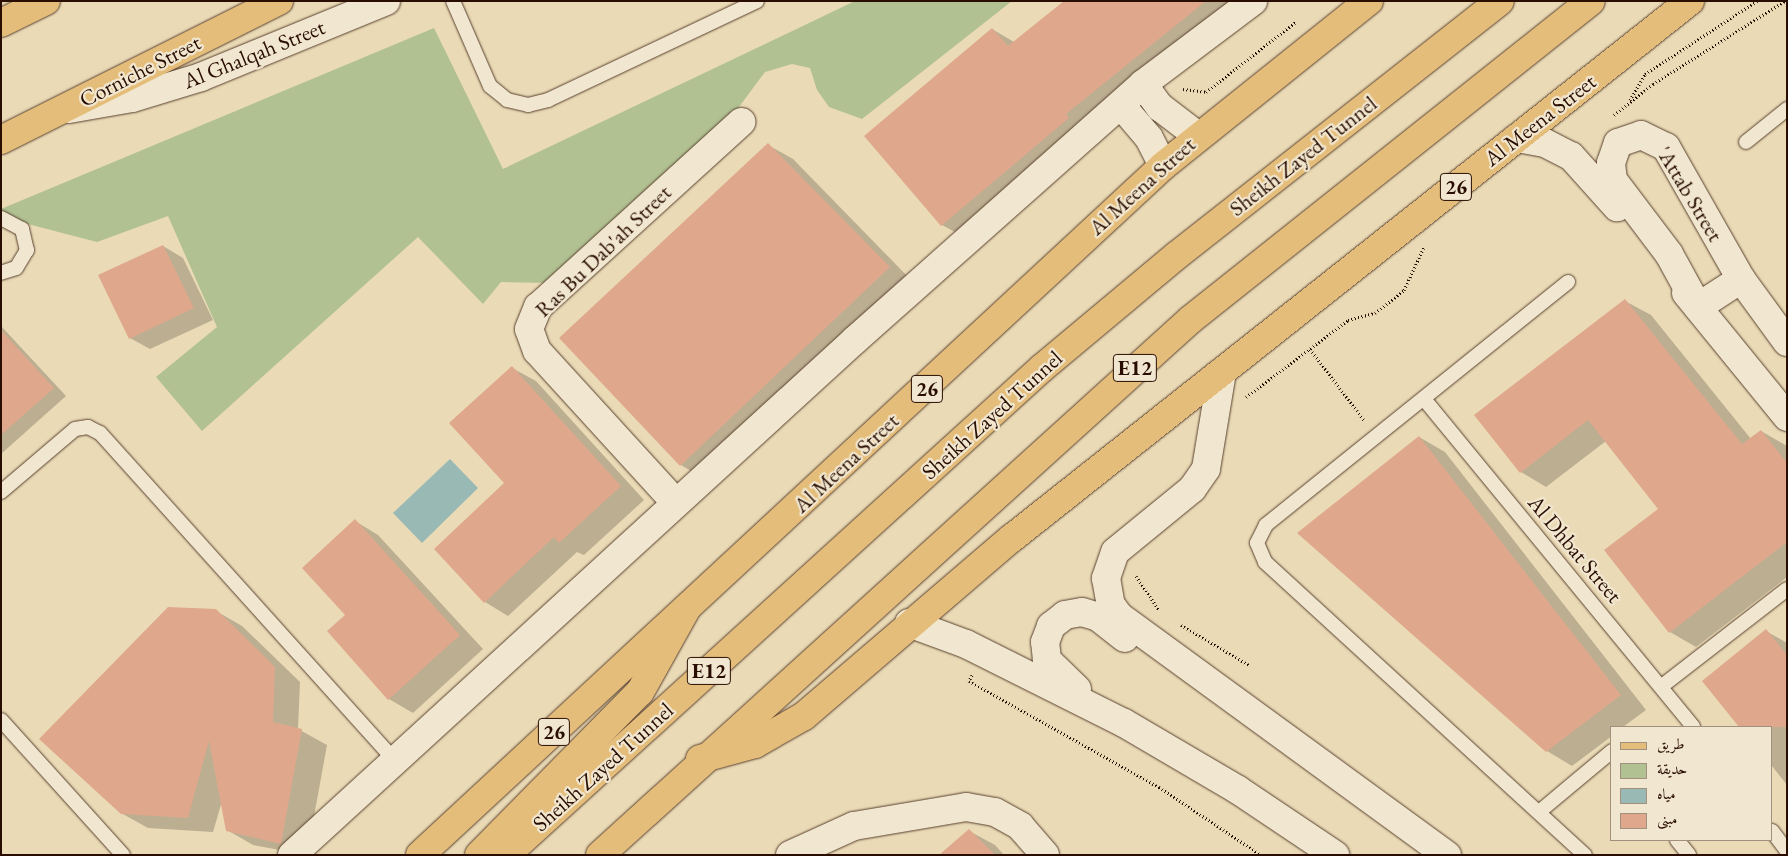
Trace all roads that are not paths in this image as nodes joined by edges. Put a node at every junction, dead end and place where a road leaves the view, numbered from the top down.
1 (46, 1) edge
2 (279, 1) edge
3 (386, 1) edge
4 (453, 1) edge
5 (757, 1) edge
6 (1253, 1) edge
7 (1369, 1) edge
8 (1500, 1) edge
9 (1591, 1) edge
10 (1690, 1) edge
11 (1, 23) edge
12 (1143, 84) junction
13 (1121, 104) junction
14 (1787, 109) edge
15 (60, 111) junction
16 (741, 122) dead end
17 (1198, 136) junction
18 (1517, 138) junction
19 (1, 140) edge
20 (1746, 142) dead end
21 (1163, 166) junction
22 (1, 218) edge
23 (1, 273) edge
24 (1741, 280) junction
25 (1568, 282) dead end
26 (1698, 308) junction
27 (1784, 333) edge
28 (1222, 372) junction
29 (1424, 399) junction
30 (1787, 417) edge
31 (1, 492) edge
32 (676, 503) junction
33 (1785, 593) edge
34 (687, 608) junction
35 (909, 623) junction
36 (1188, 667) junction
37 (1662, 686) junction
38 (1, 720) edge
39 (1124, 723) junction
40 (1692, 726) edge
41 (1610, 753) edge
42 (394, 759) junction
43 (700, 759) junction
44 (1539, 812) junction
45 (1773, 832) edge
46 (1678, 841) edge
47 (1787, 851) edge
48 (123, 855) edge
49 (292, 855) edge
50 (420, 855) edge
51 (479, 855) edge
52 (506, 855) edge
53 (600, 855) edge
54 (790, 855) edge
55 (1045, 855) edge
56 (1335, 855) edge
57 (1447, 855) edge
58 (1585, 855) edge
59 (1688, 855) edge

1 - 11 main road
2 - 15 main road, Corniche Street
3 - 15 street, Al Ghalqah Street
4 - 5 lane
6 - 12 street
7 - 17 main road, Al Meena Street / 26
8 - 52 main road, Sheikh Zayed Tunnel / E12
9 - 43 main road, E12
10 - 18 main road, Al Meena Street / 26
12 - 13 street
12 - 17 street
13 - 21 street
13 - 32 street
14 - 20 lane
15 - 19 main road, Corniche Street
16 - 32 street, Ras Bu Dab'ah Street
17 - 21 main road, Al Meena Street / 26
18 - 26 street, 'Attab Street
18 - 28 main road, Al Meena Street / 26
21 - 34 main road, Al Meena Street / 26
22 - 23 lane
24 - 26 street
24 - 26 street, 'Attab Street
24 - 27 street, 'Attab Street
25 - 29 lane
26 - 30 street, 'Attab Street
28 - 35 main road, Al Meena Street / 26
28 - 36 street
29 - 37 lane, Al Dhbat Street
29 - 44 lane
31 - 42 lane
32 - 42 street
33 - 37 lane
34 - 50 main road, Al Meena Street / 26
34 - 51 main road
35 - 39 street
35 - 43 main road, Al Meena Street / 26
36 - 39 street
36 - 57 street
37 - 40 lane, Al Dhbat Street
38 - 48 lane
39 - 56 street
41 - 44 lane
42 - 49 street
43 - 53 main road, E12
44 - 58 lane
45 - 47 lane
46 - 59 lane
54 - 55 street

